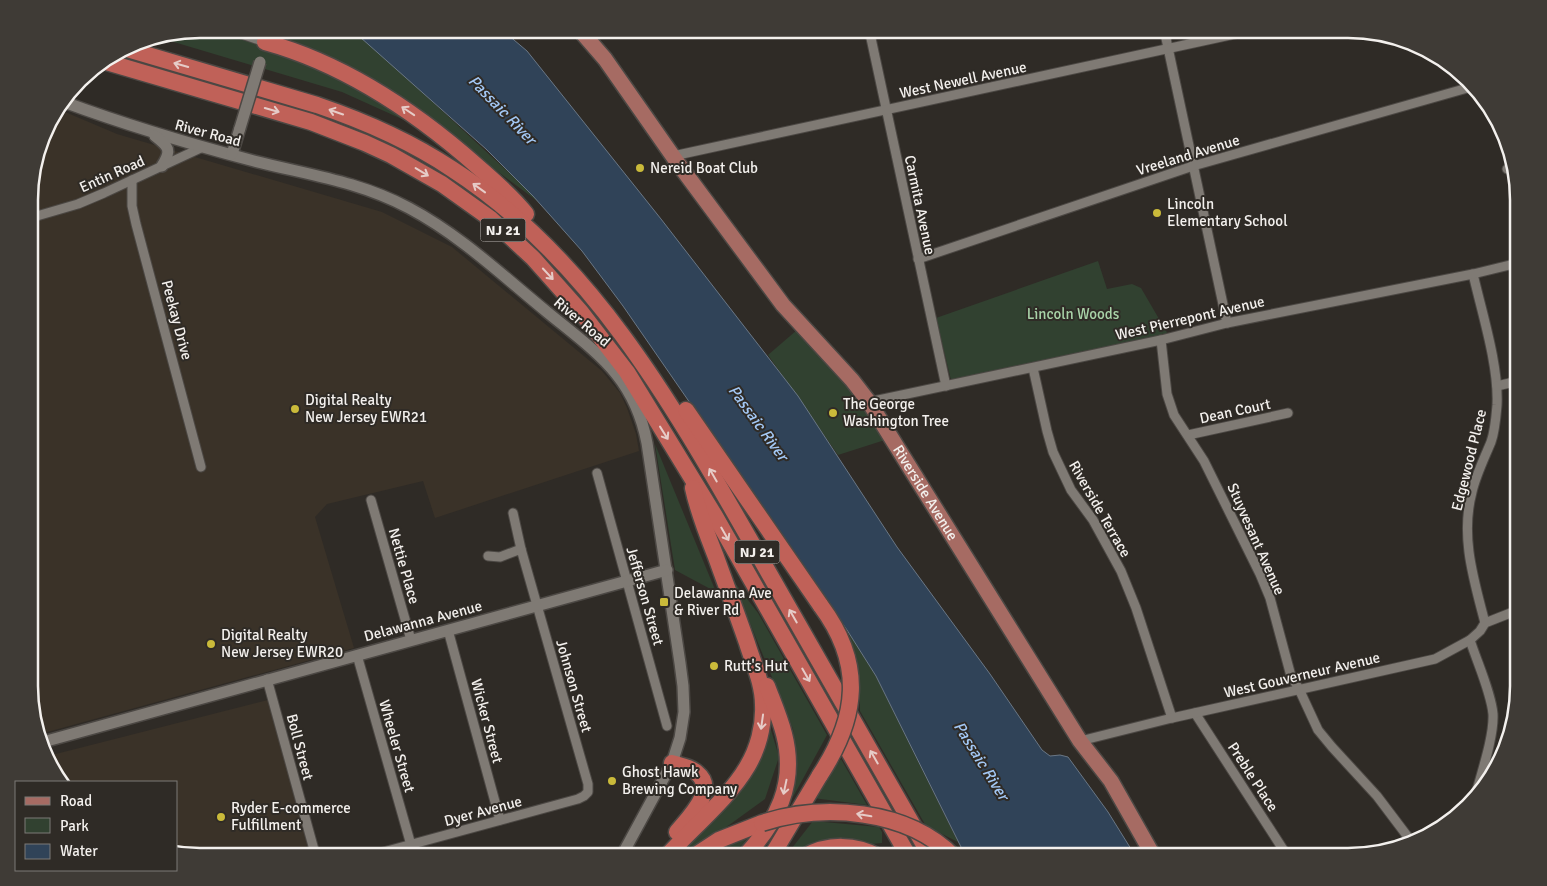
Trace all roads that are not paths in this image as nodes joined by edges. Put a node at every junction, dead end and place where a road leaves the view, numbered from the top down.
1 (254, 38) edge
2 (586, 38) edge
3 (871, 38) edge
4 (1166, 38) edge
5 (1218, 38) edge
6 (266, 42) junction
7 (1169, 49) junction
8 (135, 51) edge
9 (112, 64) edge
10 (103, 70) edge
11 (1465, 89) edge
12 (226, 97) junction
13 (69, 104) edge
14 (886, 110) junction
15 (152, 133) junction
16 (203, 147) junction
17 (232, 154) junction
18 (673, 156) junction
19 (162, 166) junction
20 (1193, 166) junction
21 (132, 180) junction
22 (38, 216) edge
23 (918, 259) junction
24 (1509, 265) edge
25 (567, 267) junction
26 (1473, 274) junction
27 (605, 312) junction
28 (1227, 323) junction
29 (1161, 340) junction
30 (1033, 368) junction
31 (1509, 383) edge
32 (946, 386) junction
33 (1497, 386) junction
34 (869, 402) junction
35 (1288, 413) dead end
36 (1188, 435) junction
37 (201, 467) dead end
38 (596, 473) dead end
39 (691, 477) junction
40 (371, 500) dead end
41 (513, 513) dead end
42 (521, 549) junction
43 (488, 556) dead end
44 (666, 570) junction
45 (627, 581) junction
46 (537, 605) junction
47 (735, 608) junction
48 (1509, 614) edge
49 (1486, 623) junction
50 (448, 630) junction
51 (411, 640) junction
52 (1470, 640) junction
53 (357, 654) junction
54 (267, 679) junction
55 (1299, 689) junction
56 (1195, 713) junction
57 (1172, 718) junction
58 (667, 726) dead end
59 (47, 741) edge
60 (1080, 741) junction
61 (672, 763) junction
62 (585, 774) joint
63 (1479, 780) edge
64 (802, 802) junction
65 (500, 820) junction
66 (758, 824) junction
67 (1408, 837) edge
68 (410, 845) junction
69 (313, 848) edge
70 (399, 848) edge
71 (626, 848) edge
72 (666, 848) edge
73 (674, 848) edge
74 (707, 848) edge
75 (717, 848) edge
76 (752, 848) edge
77 (770, 848) edge
78 (776, 848) edge
79 (832, 848) edge
80 (854, 848) edge
81 (904, 848) edge
82 (925, 848) edge
83 (944, 848) edge
84 (1149, 848) edge
85 (1282, 848) edge

1 - 6 street
2 - 18 main road, Riverside Avenue
3 - 14 street, Carmita Avenue
4 - 7 street
5 - 7 street, West Newell Avenue
6 - 17 street, bridge
25 -> 6 highway
7 - 14 street, West Newell Avenue
7 - 20 street
25 -> 8 highway, NJ 21
9 - 12 highway, NJ 21
10 - 12 highway
11 - 20 street, Vreeland Avenue
12 -> 39 highway, NJ 21
13 - 15 street, River Road
14 - 18 street, West Newell Avenue
14 - 23 street, Carmita Avenue
15 - 16 street, River Road
15 - 19 street
16 - 17 street, River Road
16 - 19 street, Entin Road
17 - 44 street, River Road
18 - 34 main road, Riverside Avenue
19 - 21 street, Entin Road
20 - 23 street, Vreeland Avenue
20 - 28 street
21 - 22 street, Entin Road
21 - 37 street, Peekay Drive
23 - 32 street, Carmita Avenue
24 - 26 street, West Pierrepont Avenue
25 - 27 highway, NJ 21
26 - 28 street, West Pierrepont Avenue
26 - 33 street, Edgewood Place
27 - 64 highway, bridge
82 -> 27 highway, NJ 21
28 - 29 street, West Pierrepont Avenue
29 - 30 street, West Pierrepont Avenue
29 - 36 street, Stuyvesant Avenue
30 - 32 street, West Pierrepont Avenue
30 - 57 street, Riverside Terrace
31 - 33 street
32 - 34 street, West Pierrepont Avenue
33 - 49 street, Edgewood Place
34 - 60 main road, Riverside Avenue
35 - 36 street, Dean Court
36 - 55 street, Stuyvesant Avenue
38 - 45 street, Jefferson Street
39 - 47 highway
39 -> 81 highway, NJ 21
40 - 51 street, Nettie Place
41 - 42 street, Johnson Street
42 - 43 street
42 - 46 street, Johnson Street
44 - 45 street, Delawanna Avenue
44 - 61 street, River Road
45 - 46 street, Delawanna Avenue
45 - 58 street, Jefferson Street
46 - 50 street, Delawanna Avenue
46 - 62 street, Johnson Street
47 -> 73 highway
47 -> 76 highway
48 - 49 street, West Gouverneur Avenue
49 - 52 street, West Gouverneur Avenue
50 - 51 street, Delawanna Avenue
50 - 65 street, Wicker Street
51 - 53 street, Delawanna Avenue
52 - 55 street, West Gouverneur Avenue
52 - 63 street
53 - 54 street, Delawanna Avenue
53 - 68 street, Wheeler Street
54 - 59 street, Delawanna Avenue
54 - 69 street, Boll Street
55 - 56 street, West Gouverneur Avenue
55 - 67 street, Stuyvesant Avenue
56 - 57 street, West Gouverneur Avenue
56 - 85 street, Preble Place
57 - 60 street, West Gouverneur Avenue
60 - 84 main road, Riverside Avenue
61 - 71 street, River Road
61 - 72 highway
62 - 65 street, Dyer Avenue
64 - 77 highway
64 - 78 highway
65 - 68 street, Dyer Avenue
66 - 74 highway
66 - 75 highway
83 -> 66 highway, bridge
68 - 70 street, Dyer Avenue
79 - 80 highway

